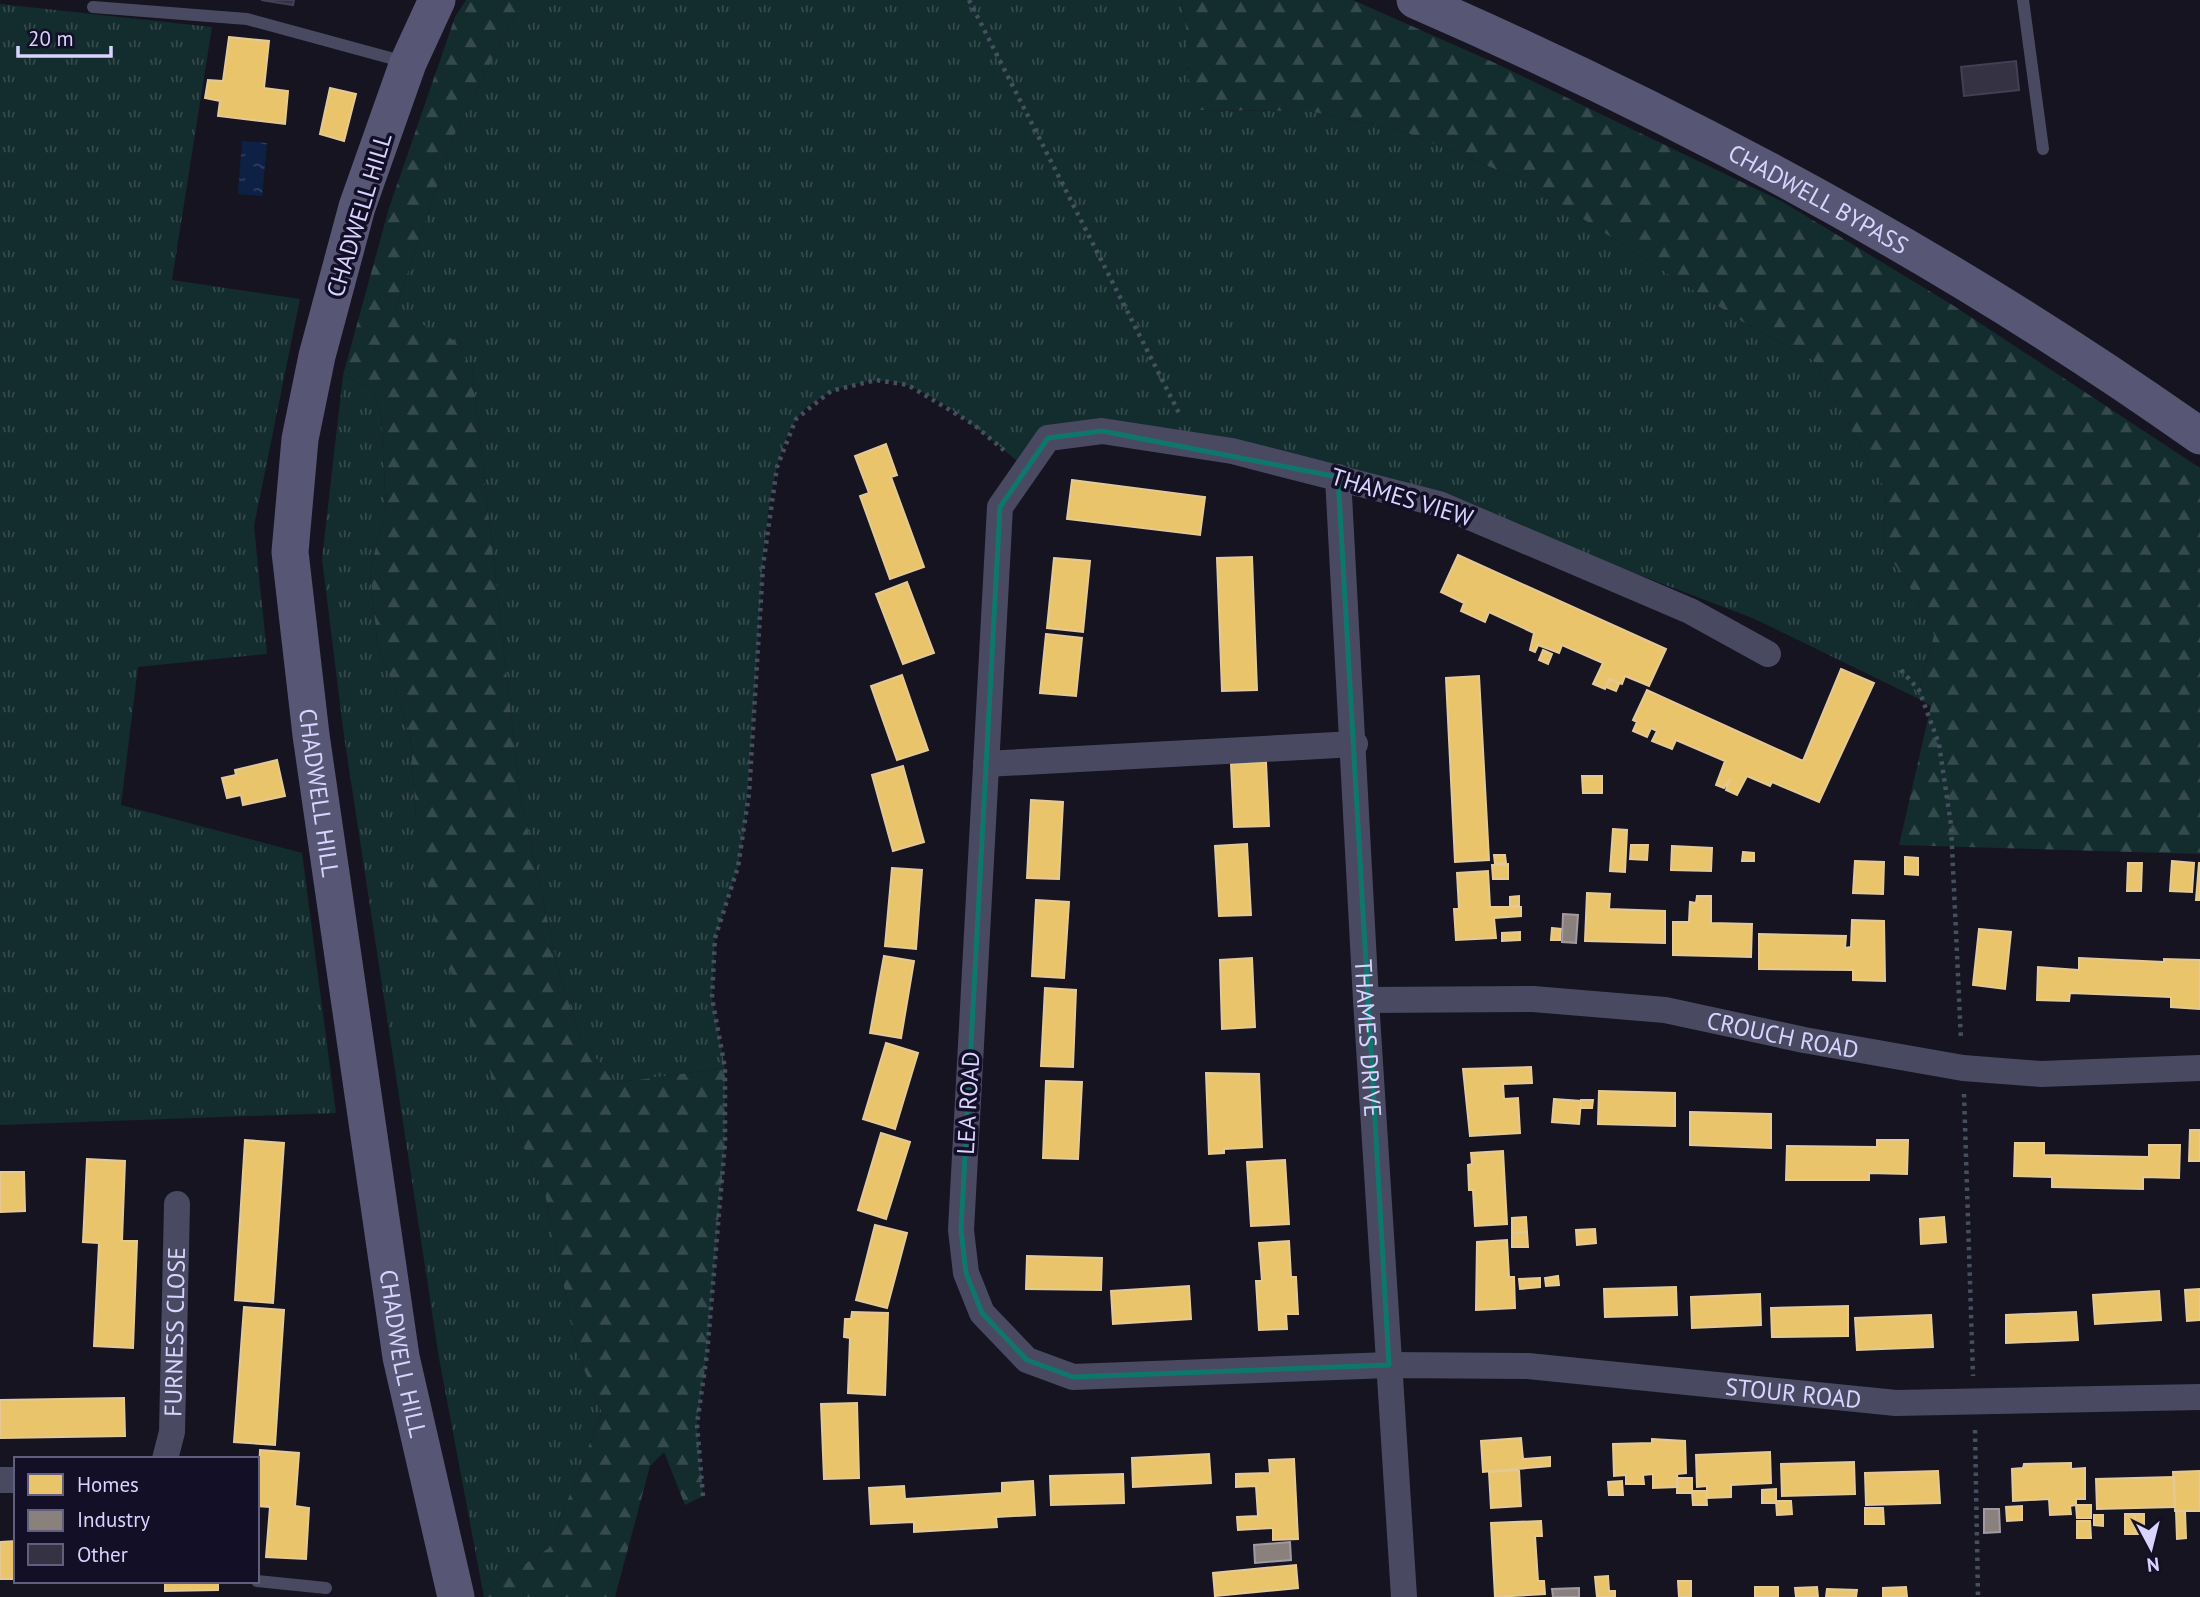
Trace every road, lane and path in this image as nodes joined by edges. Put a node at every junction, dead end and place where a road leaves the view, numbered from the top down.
1 (437, 0) edge
2 (969, 0) edge
3 (1415, 0) edge
4 (2023, 0) edge
5 (93, 6) dead end
6 (408, 63) junction
7 (2043, 149) dead end
8 (2200, 436) edge
9 (1196, 445) junction
10 (1026, 468) junction
11 (1338, 477) junction
12 (1768, 654) dead end
13 (1901, 670) dead end
14 (1355, 744) junction
15 (986, 764) junction
16 (1366, 1000) junction
17 (1963, 1068) junction
18 (2200, 1068) edge
19 (177, 1204) dead end
20 (1389, 1365) junction
21 (2200, 1397) edge
22 (1974, 1403) junction
23 (165, 1457) edge
24 (703, 1496) dead end
25 (259, 1581) edge
26 (326, 1588) dead end
27 (456, 1597) edge
28 (1404, 1597) edge
29 (1978, 1597) edge

1 - 6 street, CHADWELL HILL
2 - 9 path
3 - 8 street, CHADWELL BYPASS
4 - 7 lane
5 - 6 lane
6 - 27 street, CHADWELL HILL
9 - 10 street, THAMES VIEW
9 - 11 street, THAMES VIEW
10 - 15 street, LEA ROAD
10 - 24 path
11 - 12 street, THAMES VIEW
11 - 14 street, THAMES DRIVE
13 - 17 path
14 - 15 street
14 - 16 street, THAMES DRIVE
15 - 20 street, LEA ROAD
16 - 17 street, CROUCH ROAD
16 - 20 street, THAMES DRIVE
17 - 18 street, CROUCH ROAD
17 - 22 path
19 - 23 street, FURNESS CLOSE
20 - 22 street, STOUR ROAD
20 - 28 street, THAMES DRIVE
21 - 22 street, STOUR ROAD
22 - 29 path
25 - 26 lane

